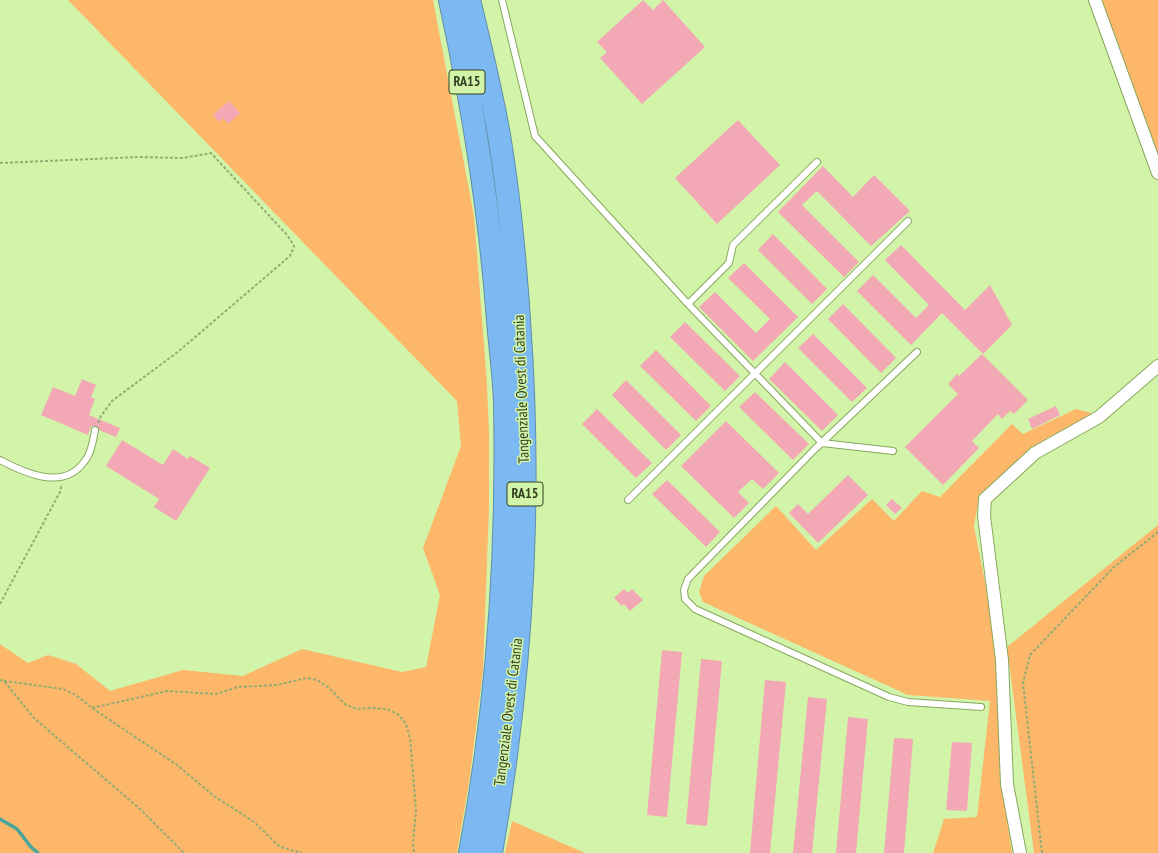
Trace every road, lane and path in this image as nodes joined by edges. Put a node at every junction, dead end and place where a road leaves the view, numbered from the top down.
1 (440, 0) edge
2 (450, 0) edge
3 (469, 0) edge
4 (474, 0) edge
5 (502, 0) edge
6 (1095, 0) edge
7 (481, 50) junction
8 (817, 162) dead end
9 (0, 164) edge
10 (481, 164) junction
11 (1158, 173) edge
12 (908, 221) dead end
13 (688, 304) junction
14 (917, 352) dead end
15 (1158, 366) edge
16 (755, 374) junction
17 (95, 430) joint
18 (822, 443) junction
19 (893, 451) dead end
20 (0, 460) edge
21 (64, 478) junction
22 (628, 500) dead end
23 (1158, 532) edge
24 (0, 604) edge
25 (0, 680) edge
26 (4, 681) junction
27 (981, 707) dead end
28 (92, 708) junction
29 (184, 853) edge
30 (302, 853) edge
31 (414, 853) edge
32 (470, 853) edge
33 (491, 853) edge
34 (1020, 853) edge
35 (1042, 853) edge

1 - 10 highway
2 - 10 highway, Tangenziale Ovest di Catania / RA15
3 - 7 highway, Tangenziale Ovest di Catania / RA15
4 - 7 highway
5 - 13 lane
6 - 11 street
7 - 33 highway, Tangenziale Ovest di Catania / RA15
8 - 13 lane
9 - 17 path
10 - 32 highway, Tangenziale Ovest di Catania / RA15
12 - 16 lane
13 - 16 lane
14 - 18 lane
15 - 34 street
16 - 18 lane
16 - 22 lane
17 - 21 lane
18 - 19 lane
18 - 27 lane
20 - 21 lane
21 - 24 path
23 - 35 path
25 - 26 path
26 - 28 path
26 - 29 path
28 - 30 path
28 - 31 path

